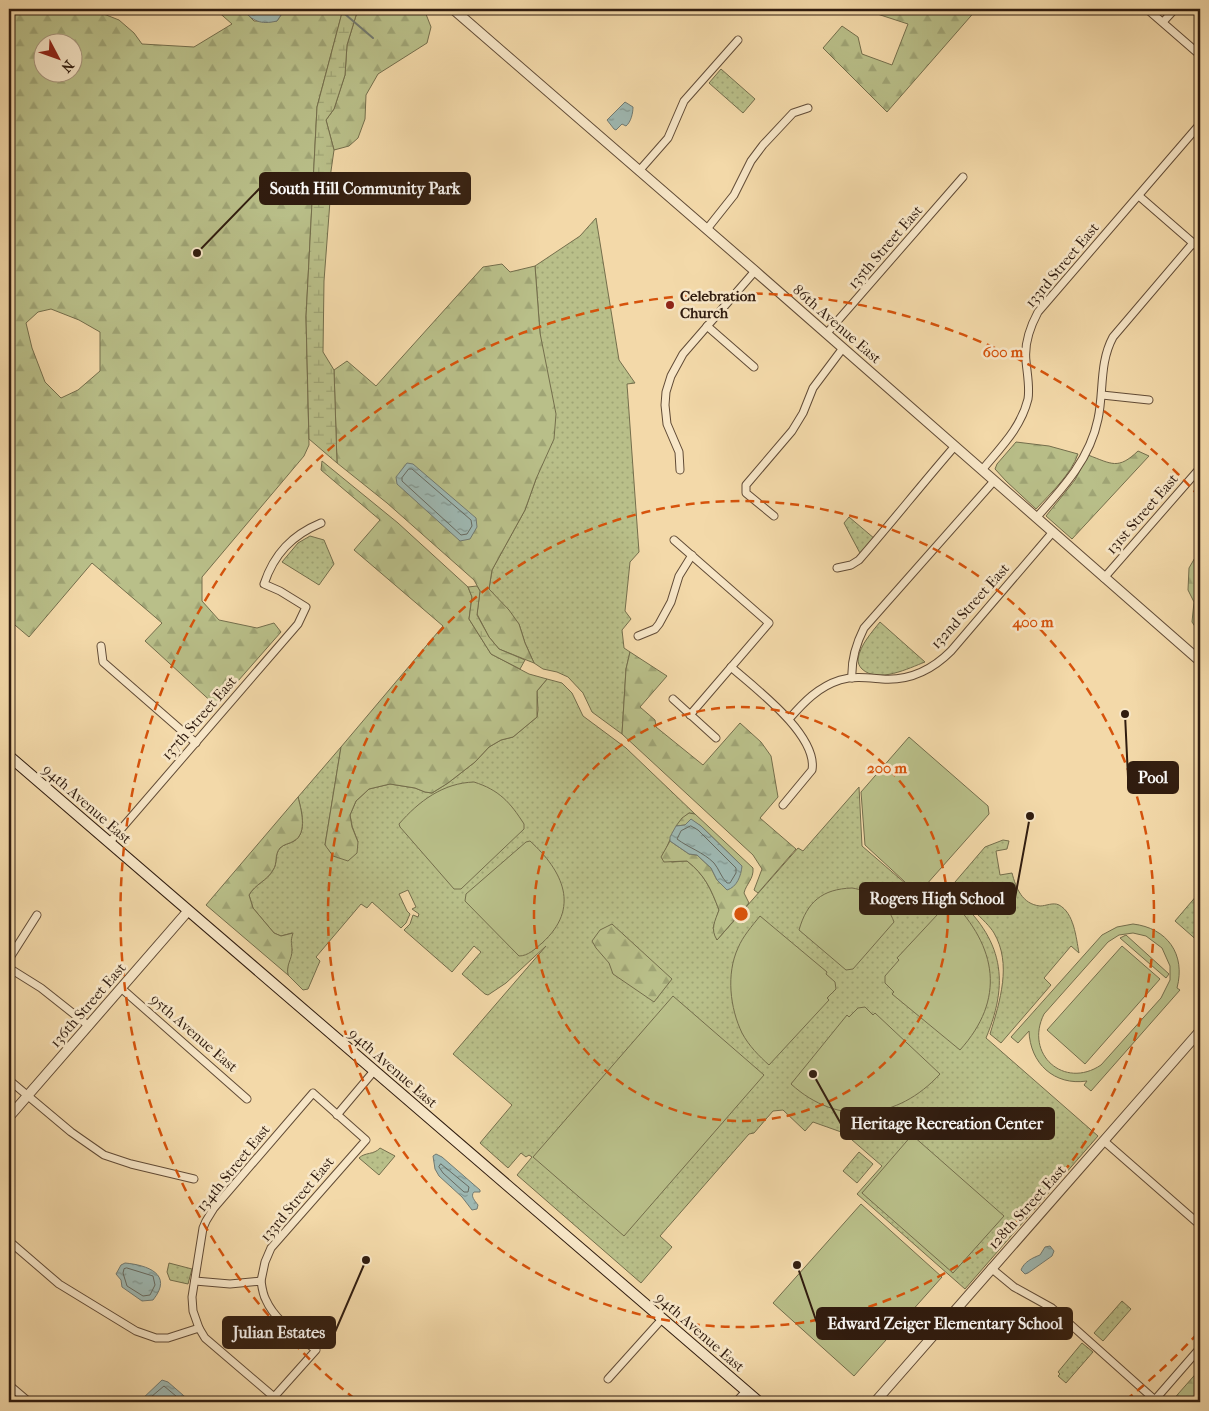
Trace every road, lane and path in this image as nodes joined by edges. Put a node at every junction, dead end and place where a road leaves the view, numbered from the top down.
1 (453, 9) edge
2 (1147, 9) edge
3 (1175, 9) edge
4 (1163, 22) junction
5 (738, 40) dead end
6 (1200, 55) edge
7 (808, 108) dead end
8 (1200, 124) edge
9 (639, 170) junction
10 (963, 178) dead end
11 (1139, 196) junction
12 (707, 229) junction
13 (1193, 243) junction
14 (1200, 249) edge
15 (755, 270) junction
16 (707, 326) junction
17 (827, 334) junction
18 (843, 348) junction
19 (754, 367) dead end
20 (1102, 395) junction
21 (1149, 400) dead end
22 (954, 446) junction
23 (1200, 468) edge
24 (680, 470) dead end
25 (982, 470) junction
26 (994, 481) junction
27 (774, 516) dead end
28 (1036, 518) junction
29 (321, 523) dead end
30 (1052, 533) junction
31 (674, 540) dead end
32 (692, 555) junction
33 (837, 568) dead end
34 (1104, 578) junction
35 (638, 636) dead end
36 (101, 646) dead end
37 (1200, 661) edge
38 (731, 667) junction
39 (852, 678) junction
40 (673, 699) dead end
41 (690, 715) junction
42 (789, 719) junction
43 (716, 738) dead end
44 (196, 743) junction
45 (9, 756) edge
46 (783, 805) dead end
47 (109, 843) junction
48 (188, 911) junction
49 (37, 915) dead end
50 (9, 959) edge
51 (9, 968) edge
52 (121, 988) junction
53 (89, 1026) junction
54 (1200, 1032) edge
55 (374, 1071) junction
56 (9, 1080) edge
57 (27, 1096) junction
58 (247, 1099) dead end
59 (337, 1115) junction
60 (9, 1117) edge
61 (1104, 1141) junction
62 (194, 1179) dead end
63 (1200, 1225) edge
64 (9, 1241) edge
65 (991, 1268) junction
66 (196, 1281) junction
67 (261, 1281) junction
68 (662, 1319) junction
69 (199, 1328) junction
70 (1200, 1348) edge
71 (608, 1379) dead end
72 (9, 1385) edge
73 (746, 1391) junction
74 (1154, 1401) edge
75 (28, 1402) edge
76 (736, 1402) edge
77 (759, 1402) edge
78 (875, 1402) edge

1 - 9 street, 86th Avenue East
2 - 4 street
3 - 4 street
4 - 6 street
5 - 9 street
7 - 12 street
8 - 11 street, 133rd Street East
9 - 12 street, 86th Avenue East
10 - 17 street, 135th Street East
11 - 13 street
11 - 25 street, 133rd Street East
12 - 15 street, 86th Avenue East
13 - 14 street
13 - 20 street
15 - 16 street
15 - 17 street, 86th Avenue East
16 - 19 street
16 - 24 street
17 - 18 street, 86th Avenue East
18 - 22 street, 86th Avenue East
18 - 27 street
20 - 21 street
20 - 28 street
22 - 25 street, 86th Avenue East
22 - 33 street
23 - 34 street, 131st Street East
25 - 26 street, 86th Avenue East
26 - 28 street, 86th Avenue East
26 - 39 street
28 - 30 street, 86th Avenue East
29 - 44 street, 137th Street East
30 - 34 street, 86th Avenue East
30 - 39 street, 132nd Street East
31 - 32 street
32 - 35 street
32 - 38 street
34 - 37 street, 86th Avenue East
36 - 44 street
38 - 41 street
38 - 42 street
39 - 42 street, 132nd Street East
40 - 41 street
41 - 43 street
42 - 46 street
44 - 47 street, 137th Street East
45 - 47 main road, 94th Avenue East
47 - 48 main road, 94th Avenue East
48 - 52 street, 136th Street East
48 - 55 main road, 94th Avenue East
49 - 50 street
51 - 53 street
52 - 53 street, 136th Street East
52 - 58 street, 95th Avenue East
53 - 57 street, 136th Street East
54 - 61 street, 128th Street East
55 - 59 street
55 - 68 main road, 94th Avenue East
56 - 57 street
57 - 60 street, 136th Street East
57 - 62 street
59 - 66 street, 134th Street East
59 - 67 street, 133rd Street East
61 - 63 street
61 - 65 street, 128th Street East
64 - 69 street
65 - 74 street
65 - 78 street, 128th Street East
66 - 67 street
66 - 69 street, 134th Street East
67 - 69 street
68 - 71 street
68 - 73 main road, 94th Avenue East
70 - 74 street
72 - 75 street
73 - 76 street
73 - 77 main road, 94th Avenue East

